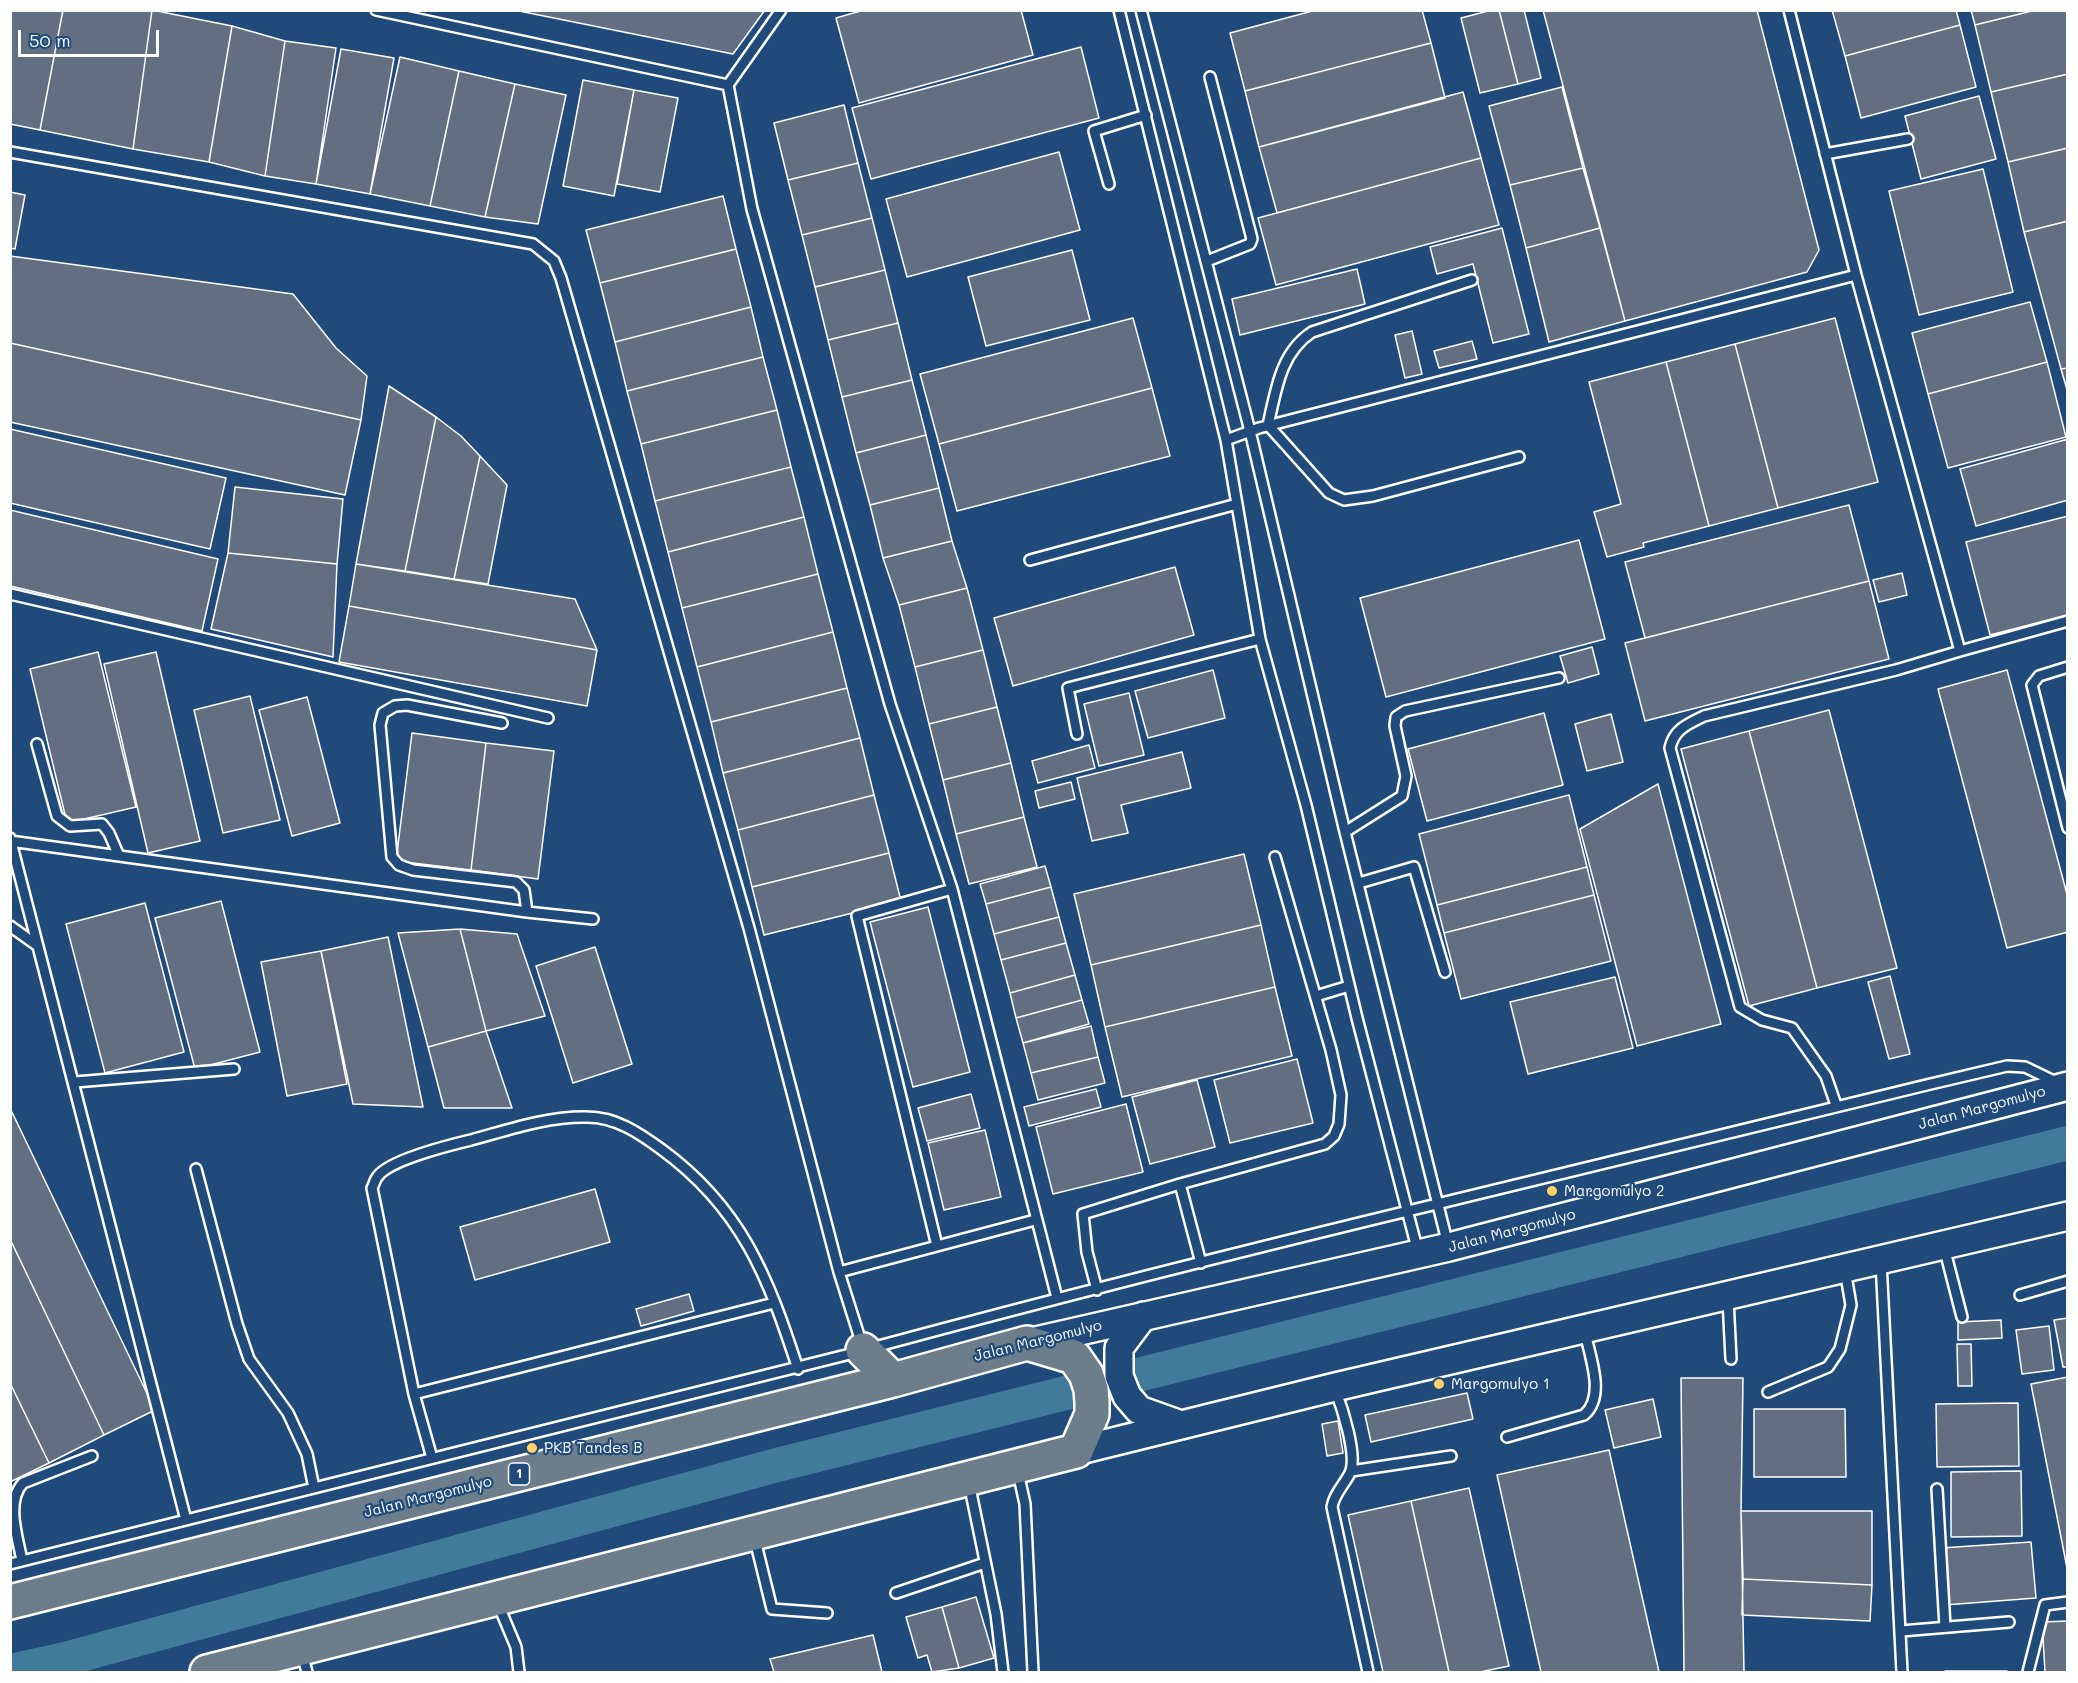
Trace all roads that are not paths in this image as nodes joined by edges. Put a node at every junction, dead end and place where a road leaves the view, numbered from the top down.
1 (376, 10) edge
2 (781, 10) edge
3 (1119, 10) edge
4 (1141, 10) edge
5 (1789, 10) edge
6 (1210, 77) dead end
7 (728, 86) junction
8 (1146, 115) junction
9 (1908, 139) dead end
10 (10, 152) edge
11 (1826, 153) junction
12 (1109, 184) dead end
13 (1207, 261) junction
14 (1856, 275) junction
15 (1472, 280) dead end
16 (1268, 425) junction
17 (1250, 431) junction
18 (1226, 440) junction
19 (1518, 457) dead end
20 (1237, 504) junction
21 (1030, 560) dead end
22 (10, 594) edge
23 (2067, 621) edge
24 (1260, 639) junction
25 (1960, 651) junction
26 (2067, 667) edge
27 (1559, 678) dead end
28 (548, 718) dead end
29 (502, 723) dead end
30 (1077, 734) dead end
31 (37, 744) dead end
32 (2067, 828) edge
33 (1345, 832) junction
34 (11, 840) edge
35 (119, 856) junction
36 (1275, 857) dead end
37 (1359, 883) junction
38 (952, 889) junction
39 (527, 912) junction
40 (592, 919) dead end
41 (10, 926) edge
42 (38, 946) junction
43 (1445, 972) dead end
44 (1349, 986) junction
45 (1316, 996) junction
46 (234, 1069) dead end
47 (75, 1082) junction
48 (2067, 1086) edge
49 (1836, 1106) junction
50 (196, 1169) dead end
51 (1180, 1184) junction
52 (1439, 1204) junction
53 (1408, 1211) junction
54 (2067, 1216) edge
55 (1035, 1220) junction
56 (937, 1246) junction
57 (1449, 1247) junction
58 (1944, 1247) junction
59 (1419, 1254) junction
60 (1881, 1262) junction
61 (1202, 1263) junction
62 (1845, 1270) junction
63 (838, 1272) junction
64 (2067, 1281) edge
65 (1097, 1290) junction
66 (2020, 1295) dead end
67 (1728, 1296) junction
68 (1057, 1298) junction
69 (774, 1303) junction
70 (1143, 1316) junction
71 (1962, 1317) dead end
72 (1585, 1329) junction
73 (1027, 1343) junction
74 (863, 1350) junction
75 (1731, 1359) dead end
76 (798, 1368) junction
77 (893, 1380) junction
78 (1335, 1387) junction
79 (1768, 1392) dead end
80 (414, 1394) junction
81 (1181, 1425) junction
82 (1507, 1437) dead end
83 (1076, 1451) junction
84 (92, 1456) dead end
85 (1451, 1456) dead end
86 (432, 1458) junction
87 (1017, 1466) junction
88 (1351, 1471) junction
89 (968, 1479) junction
90 (314, 1488) junction
91 (1937, 1489) dead end
92 (186, 1520) junction
93 (754, 1535) junction
94 (22, 1562) junction
95 (985, 1563) junction
96 (10, 1564) edge
97 (896, 1593) dead end
98 (496, 1599) junction
99 (10, 1602) edge
100 (2067, 1602) edge
101 (827, 1613) dead end
102 (2009, 1622) dead end
103 (1945, 1627) junction
104 (1901, 1630) junction
105 (303, 1661) edge
106 (207, 1672) edge
107 (519, 1672) edge
108 (1003, 1672) edge
109 (1033, 1672) edge
110 (1368, 1672) edge
111 (1902, 1672) edge
112 (2028, 1672) edge

1 - 7 lane
2 - 7 lane
3 - 8 lane
4 - 13 lane
5 - 11 lane
6 - 13 lane
7 - 38 lane
8 - 12 lane
8 - 18 lane
9 - 11 lane
10 - 63 lane
11 - 14 lane
13 - 17 lane
14 - 16 lane
14 - 25 lane
15 - 16 lane
16 - 17 lane
16 - 19 lane
17 - 18 lane
17 - 33 lane
18 - 20 lane
20 - 21 lane
20 - 24 lane
22 - 28 lane
23 - 25 lane
24 - 30 lane
24 - 44 lane
25 - 49 lane
26 - 32 lane
27 - 33 lane
29 - 39 lane
31 - 35 lane
33 - 37 lane
34 - 35 lane
34 - 42 lane
35 - 39 lane
36 - 45 lane
37 - 43 lane
37 - 52 lane
38 - 55 lane
38 - 56 lane
39 - 40 lane
41 - 42 lane
42 - 47 lane
44 - 45 lane
44 - 53 lane
45 - 51 lane
46 - 47 lane
47 - 92 lane
48 - 49 lane
48 - 57 main road, Jalan Margomulyo
49 - 52 lane
50 - 90 lane
51 - 61 lane
51 - 65 lane
52 - 53 lane
52 - 57 lane
53 - 59 lane
53 - 61 lane
54 - 58 main road
55 - 56 lane
55 - 68 lane
56 - 63 lane
57 - 59 main road, Jalan Margomulyo
58 - 60 main road
58 - 71 lane
59 - 70 main road, Jalan Margomulyo
60 - 62 main road
60 - 104 lane
61 - 65 lane
62 - 67 main road
62 - 79 lane
63 - 74 lane
64 - 66 lane
65 - 68 lane
67 - 72 main road
67 - 75 lane
68 - 74 lane
69 - 76 lane
69 - 80 lane
69 - 80 lane
70 - 73 main road, Jalan Margomulyo
70 - 81 main road
72 - 78 main road
72 - 82 lane
73 - 77 highway, Jalan Margomulyo / 1
73 - 83 highway
74 - 76 lane
74 - 77 highway
76 - 86 lane
77 - 99 highway, Jalan Margomulyo / 1
78 - 81 main road
78 - 88 lane
80 - 86 lane
81 - 83 main road
83 - 87 highway
84 - 94 lane
85 - 88 lane
86 - 90 lane
87 - 89 highway
87 - 109 lane
88 - 110 lane
89 - 93 highway
89 - 95 lane
90 - 92 lane
91 - 103 lane
92 - 94 lane
93 - 98 highway
93 - 101 lane
94 - 96 lane
95 - 97 lane
95 - 108 lane
98 - 105 highway
98 - 107 lane
100 - 112 lane
102 - 103 lane
103 - 104 lane
104 - 111 lane
105 - 106 highway

